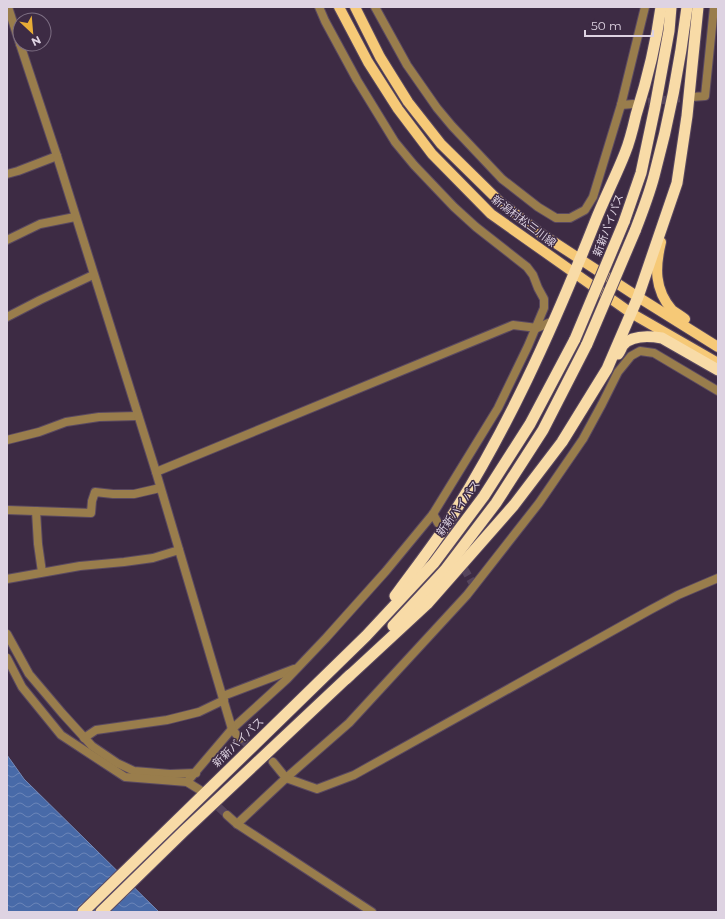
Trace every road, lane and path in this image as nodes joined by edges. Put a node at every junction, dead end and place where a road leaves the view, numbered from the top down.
1 (8, 7) edge
2 (319, 7) edge
3 (339, 7) edge
4 (355, 7) edge
5 (375, 7) edge
6 (644, 7) edge
7 (661, 7) edge
8 (671, 7) edge
9 (687, 7) edge
10 (698, 7) edge
11 (714, 7) edge
12 (9, 19) edge
13 (23, 52) edge
14 (692, 97) tunnel mouth
15 (633, 104) tunnel mouth
16 (621, 105) junction
17 (57, 156) junction
18 (7, 174) edge
19 (670, 201) junction
20 (585, 210) junction
21 (76, 217) junction
22 (595, 220) junction
23 (7, 240) edge
24 (581, 259) junction
25 (574, 273) junction
26 (93, 275) junction
27 (638, 297) junction
28 (631, 313) junction
29 (7, 318) edge
30 (553, 321) junction
31 (536, 328) junction
32 (718, 340) edge
33 (718, 347) edge
34 (718, 362) edge
35 (718, 370) edge
36 (614, 372) junction
37 (594, 390) junction
38 (718, 391) edge
39 (138, 416) junction
40 (7, 440) edge
41 (156, 472) junction
42 (160, 488) junction
43 (7, 510) edge
44 (36, 511) junction
45 (432, 514) junction
46 (438, 523) tunnel mouth
47 (179, 550) junction
48 (42, 572) junction
49 (718, 578) edge
50 (7, 579) edge
51 (473, 584) dead end
52 (467, 594) junction
53 (7, 634) edge
54 (366, 636) junction
55 (7, 658) edge
56 (297, 668) junction
57 (346, 679) junction
58 (223, 698) junction
59 (232, 729) junction
60 (84, 738) junction
61 (240, 739) tunnel mouth
62 (273, 762) tunnel mouth
63 (196, 773) junction
64 (286, 778) junction
65 (187, 782) junction
66 (200, 790) tunnel mouth
67 (226, 815) tunnel mouth
68 (237, 824) junction
69 (83, 912) edge
70 (101, 912) edge
71 (372, 912) edge

1 - 12 street
2 - 31 street
3 - 25 main road, 新潟村松三川線
4 - 24 main road, 新潟村松三川線
5 - 20 street
6 - 16 street
7 - 22 highway
8 - 54 highway, 新新バイパス, bridge
9 - 57 highway, bridge
10 - 19 highway
11 - 14 street
13 - 17 street
15 - 16 street
16 - 20 street
17 - 18 street
17 - 21 street
19 - 27 highway
19 - 32 main road
20 - 22 street
21 - 23 street
21 - 26 street
22 - 24 highway
24 - 25 highway
24 - 27 main road, 新潟村松三川線
25 - 28 main road, 新潟村松三川線
25 - 30 highway
26 - 29 street
26 - 39 street
27 - 28 highway
27 - 33 main road, 新潟村松三川線
28 - 34 main road, 新潟村松三川線
28 - 37 highway
30 - 31 street
30 - 54 highway
31 - 41 street
31 - 45 street
35 - 36 highway
36 - 37 highway
36 - 38 street
36 - 52 street
37 - 57 highway
39 - 40 street
39 - 41 street
41 - 42 street
42 - 44 street
42 - 47 street
43 - 44 street
44 - 48 street
45 - 46 street
45 - 56 street
47 - 48 street
47 - 58 street
48 - 50 street
49 - 64 street
51 - 52 street
52 - 64 street
53 - 60 street
54 - 69 highway, 新新バイパス
55 - 65 street
56 - 58 street
56 - 59 street
57 - 70 highway
58 - 59 street
58 - 60 street
59 - 61 street
59 - 63 street
60 - 63 street
62 - 64 street
63 - 65 street
64 - 68 street
65 - 66 street
67 - 68 street
68 - 71 street

